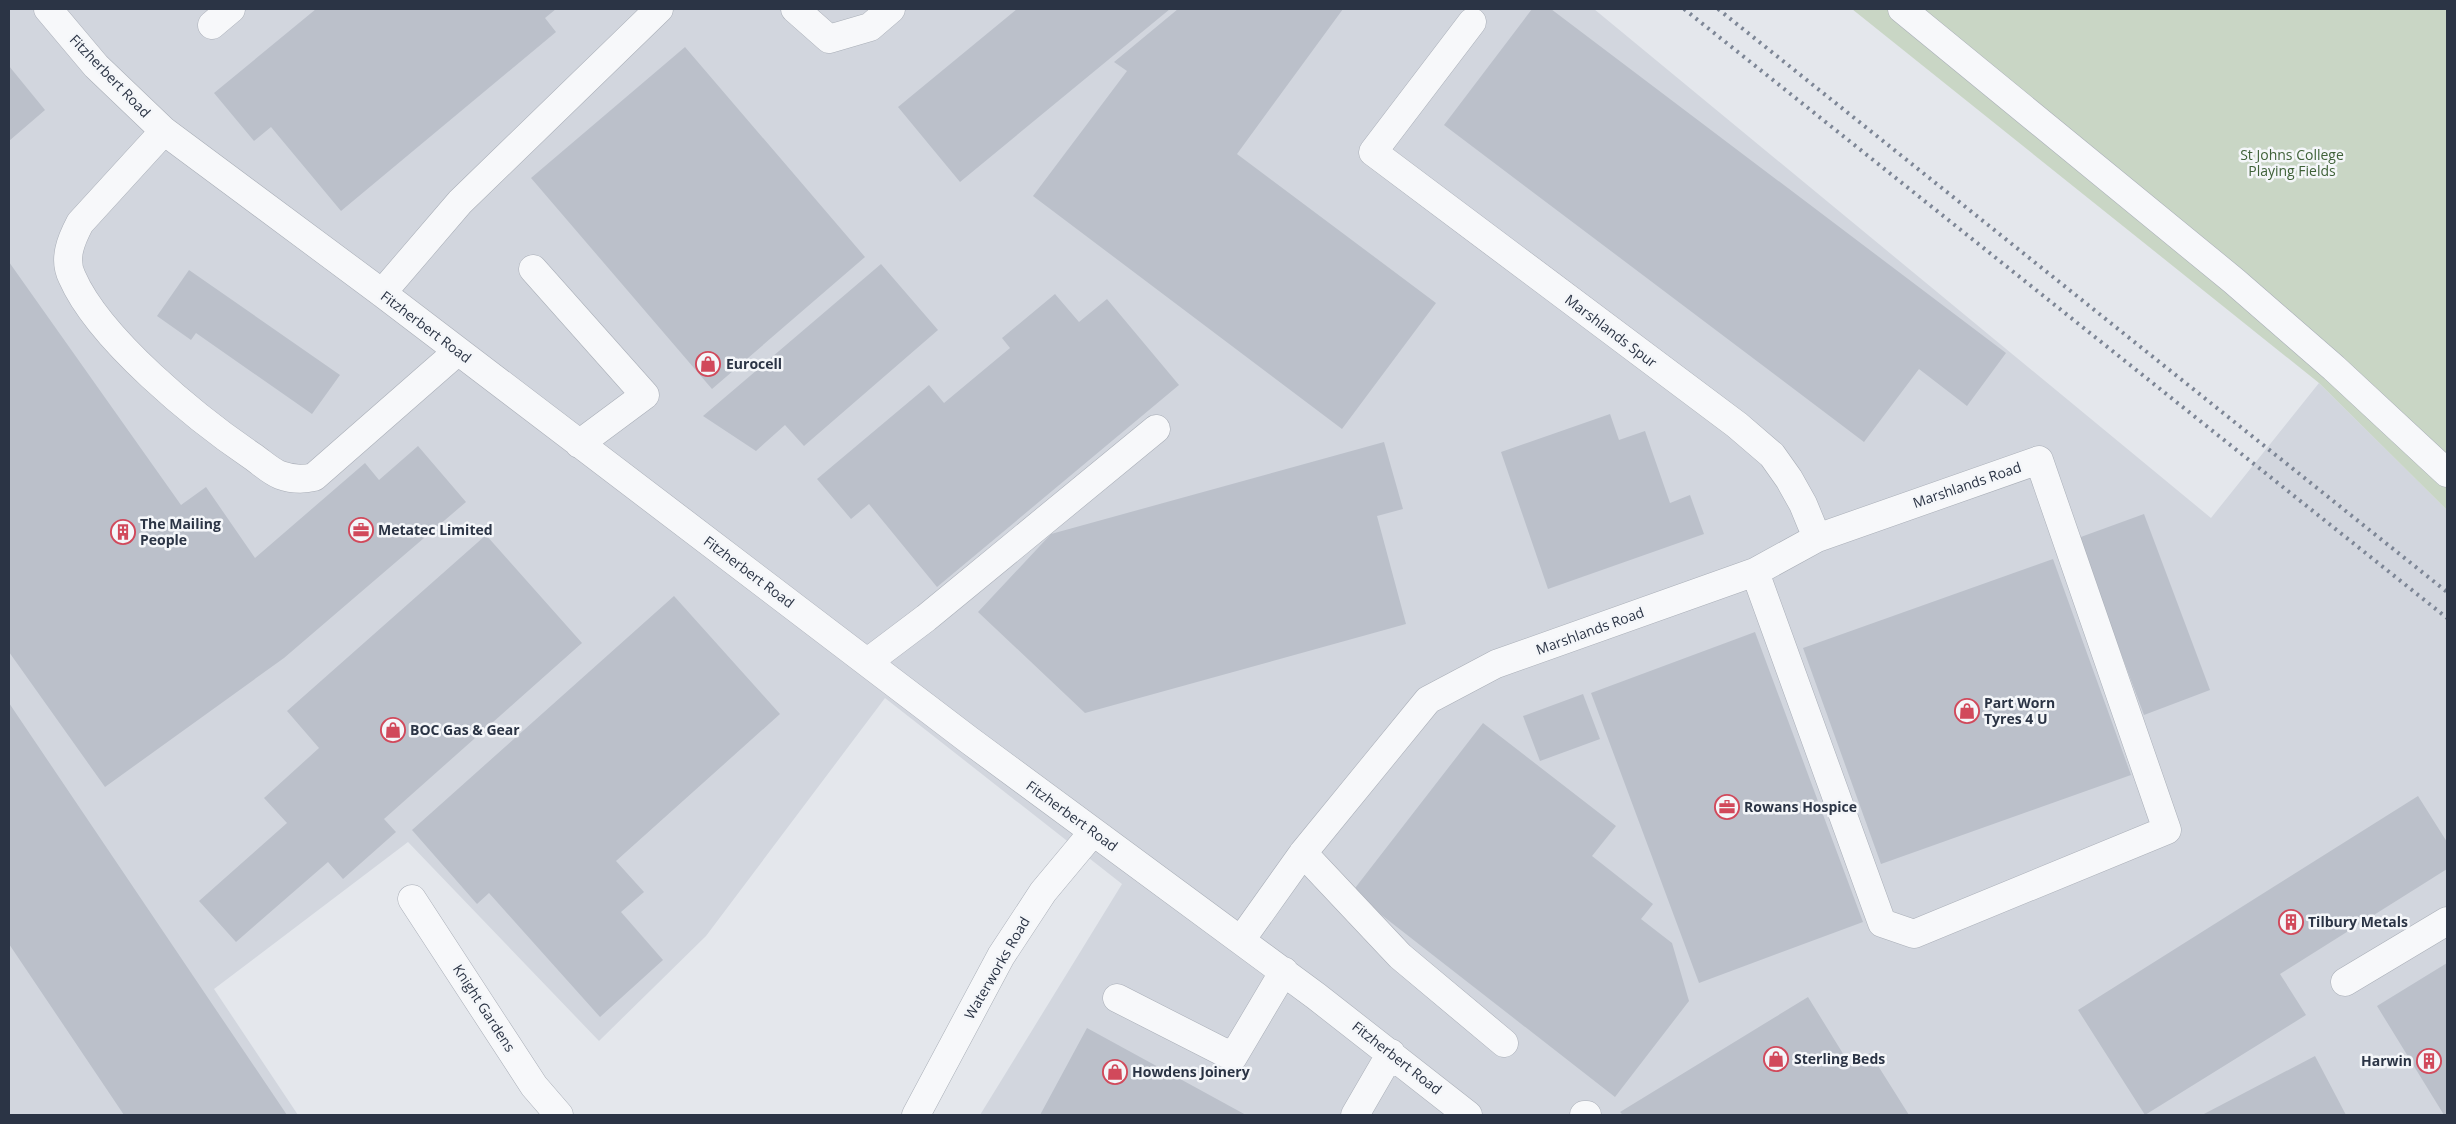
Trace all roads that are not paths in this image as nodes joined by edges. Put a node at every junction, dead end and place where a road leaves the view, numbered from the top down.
1 (48, 9) edge
2 (659, 9) edge
3 (796, 9) edge
4 (891, 9) edge
5 (1902, 9) edge
6 (1472, 22) dead end
7 (164, 131) junction
8 (533, 269) dead end
9 (382, 293) junction
10 (458, 351) junction
11 (1156, 429) dead end
12 (579, 444) junction
13 (2447, 473) edge
14 (1817, 538) junction
15 (1755, 572) junction
16 (869, 661) junction
17 (1094, 832) junction
18 (1303, 853) junction
19 (412, 899) dead end
20 (2447, 920) edge
21 (1242, 940) junction
22 (1284, 971) junction
23 (2345, 982) dead end
24 (1117, 998) dead end
25 (1504, 1043) dead end
26 (1391, 1053) junction
27 (558, 1115) edge
28 (916, 1115) edge
29 (1355, 1115) edge
30 (1468, 1115) edge

1 - 7 street, Fitzherbert Road
2 - 9 street
3 - 4 street
5 - 13 street
6 - 14 street, Marshlands Spur
7 - 9 street, Fitzherbert Road
7 - 10 street
8 - 12 street
9 - 10 street, Fitzherbert Road
10 - 12 street, Fitzherbert Road
11 - 16 street
12 - 16 street, Fitzherbert Road
14 - 15 street, Marshlands Road
14 - 15 street, Marshlands Road
15 - 18 street, Marshlands Road
16 - 17 street, Fitzherbert Road
17 - 21 street, Fitzherbert Road
17 - 28 street, Waterworks Road
18 - 21 street, Marshlands Road
18 - 25 street
19 - 27 street, Knight Gardens
20 - 23 street
21 - 22 street, Fitzherbert Road
22 - 24 street
22 - 26 street, Fitzherbert Road
26 - 29 street
26 - 30 street, Fitzherbert Road

